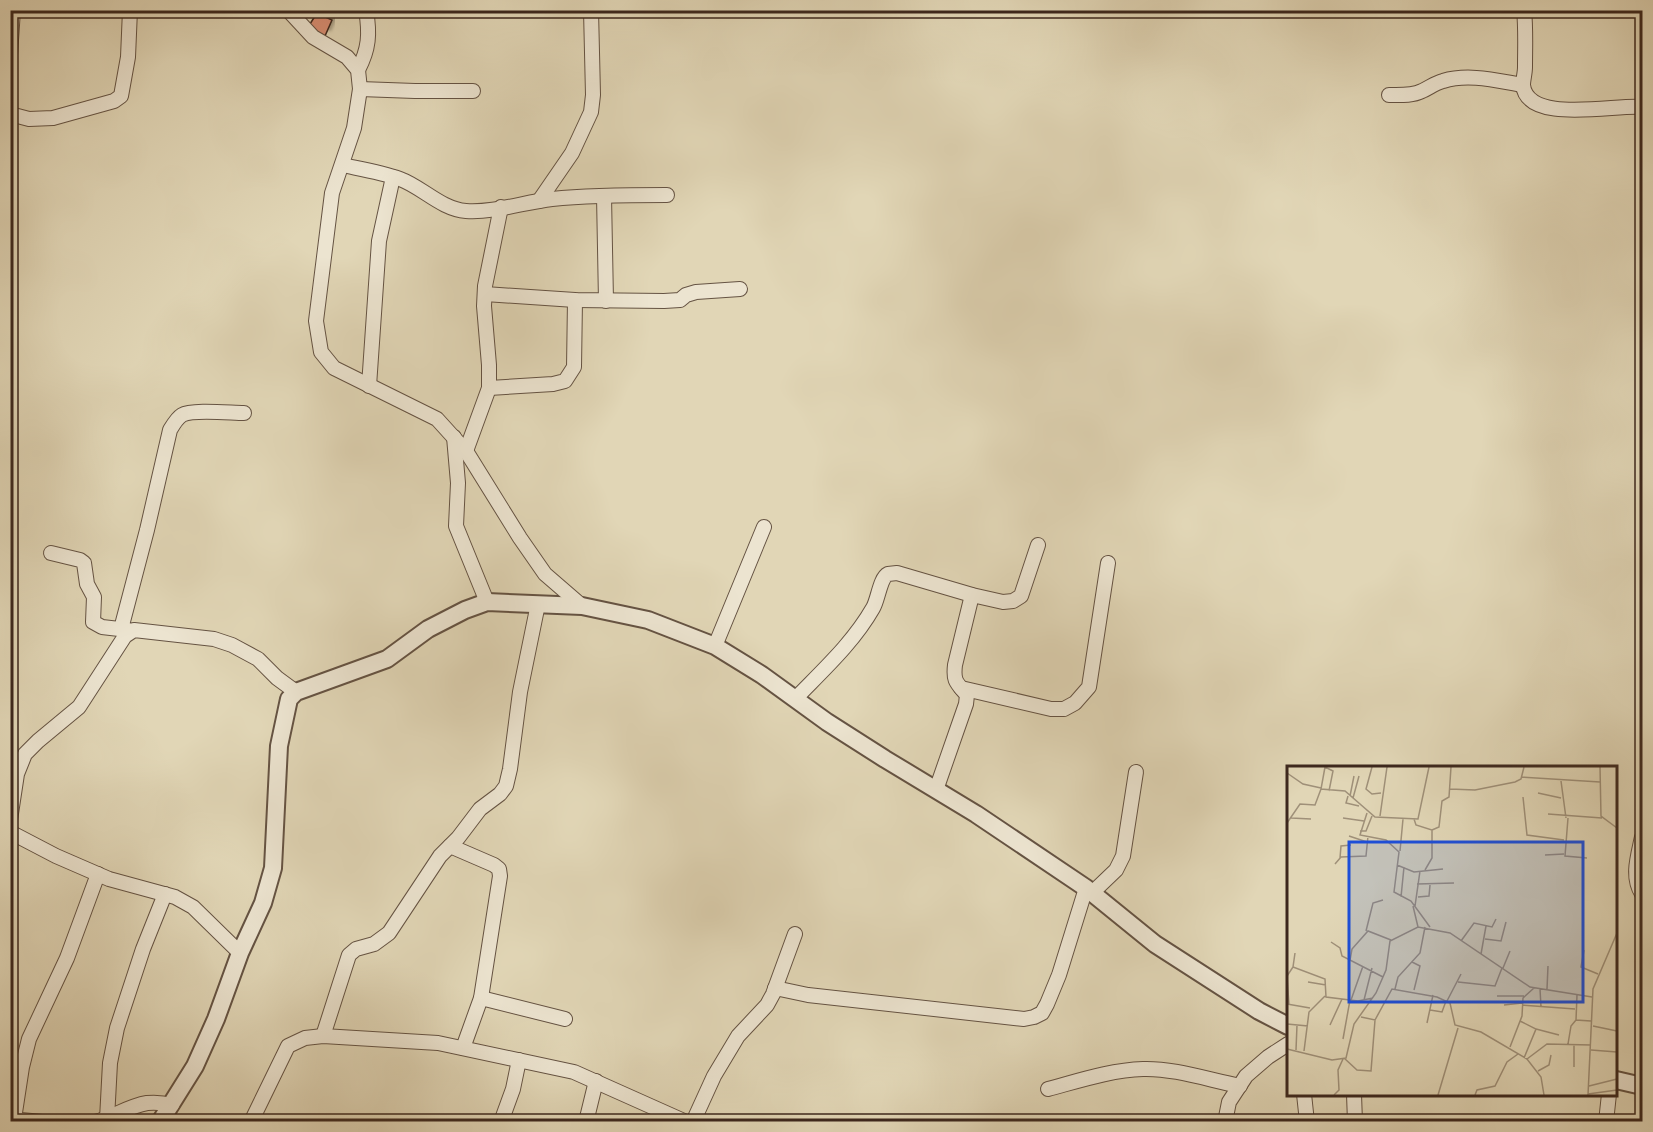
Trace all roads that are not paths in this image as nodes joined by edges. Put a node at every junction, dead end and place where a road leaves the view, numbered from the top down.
1 (130, 10) edge
2 (288, 10) edge
3 (366, 10) edge
4 (591, 10) edge
5 (1524, 10) edge
6 (12, 18) edge
7 (10, 55) edge
8 (358, 70) junction
9 (1523, 86) junction
10 (360, 88) junction
11 (473, 91) dead end
12 (1389, 95) dead end
13 (1642, 107) edge
14 (10, 114) edge
15 (342, 165) junction
16 (393, 177) junction
17 (667, 195) dead end
18 (604, 196) junction
19 (539, 201) junction
20 (501, 207) junction
21 (740, 289) dead end
22 (485, 294) junction
23 (575, 300) junction
24 (606, 301) junction
25 (369, 386) junction
26 (489, 388) junction
27 (244, 413) dead end
28 (454, 437) junction
29 (466, 451) junction
30 (764, 528) dead end
31 (1038, 545) dead end
32 (51, 553) dead end
33 (1108, 563) dead end
34 (972, 595) junction
35 (487, 602) junction
36 (537, 604) junction
37 (582, 606) junction
38 (127, 629) junction
39 (715, 646) junction
40 (961, 688) junction
41 (296, 692) junction
42 (795, 699) junction
43 (1136, 772) dead end
44 (936, 790) junction
45 (10, 820) edge
46 (10, 832) edge
47 (1642, 837) edge
48 (450, 846) junction
49 (98, 874) junction
50 (1089, 890) junction
51 (165, 894) junction
52 (1642, 894) edge
53 (795, 934) dead end
54 (240, 953) junction
55 (775, 988) junction
56 (480, 998) junction
57 (565, 1019) dead end
58 (1287, 1025) edge
59 (323, 1036) junction
60 (1287, 1045) edge
61 (463, 1048) junction
62 (519, 1060) junction
63 (1617, 1080) edge
64 (596, 1081) junction
65 (1240, 1086) junction
66 (1642, 1086) edge
67 (1048, 1089) dead end
68 (1304, 1096) edge
69 (1354, 1096) edge
70 (1609, 1096) edge
71 (172, 1105) junction
72 (12, 1119) edge
73 (101, 1120) edge
74 (686, 1121) edge
75 (42, 1122) edge
76 (160, 1122) edge
77 (251, 1122) edge
78 (501, 1122) edge
79 (586, 1122) edge
80 (693, 1122) edge
81 (1225, 1122) edge
82 (1307, 1122) edge
83 (1355, 1122) edge
84 (1606, 1122) edge

1 - 14 street
2 - 8 street
3 - 8 street
4 - 19 street
5 - 9 street
6 - 7 street
8 - 10 street
9 - 12 street
9 - 13 street
10 - 11 street
10 - 15 street
15 - 16 street
15 - 25 street
16 - 20 street
16 - 25 street
17 - 18 street
18 - 19 street
18 - 24 street
19 - 20 street
20 - 22 street
21 - 24 street
22 - 23 street
22 - 26 street
23 - 24 street
23 - 26 street
25 - 28 street
26 - 29 street
27 - 38 street
28 - 29 street
28 - 35 street
29 - 37 street
30 - 39 street
31 - 34 street
32 - 38 street
33 - 40 street
34 - 40 street
34 - 42 street
35 - 36 street
35 - 41 street
36 - 37 street
36 - 48 street
37 - 39 street
38 - 41 street
38 - 45 street
39 - 42 street
40 - 44 street
41 - 54 street
42 - 44 street
43 - 50 street
44 - 50 street
46 - 49 street
47 - 52 street
48 - 56 street
48 - 59 street
49 - 51 street
49 - 72 street
50 - 55 street
50 - 58 street
51 - 54 street
51 - 73 street
53 - 55 street
54 - 71 street
55 - 80 street
56 - 57 street
56 - 61 street
59 - 61 street
59 - 77 street
60 - 65 street
61 - 62 street
62 - 64 street
62 - 78 street
63 - 66 street
64 - 74 street
64 - 79 street
65 - 67 street
65 - 81 street
68 - 82 street
69 - 83 street
70 - 84 street
71 - 73 street
71 - 76 street
72 - 75 street

